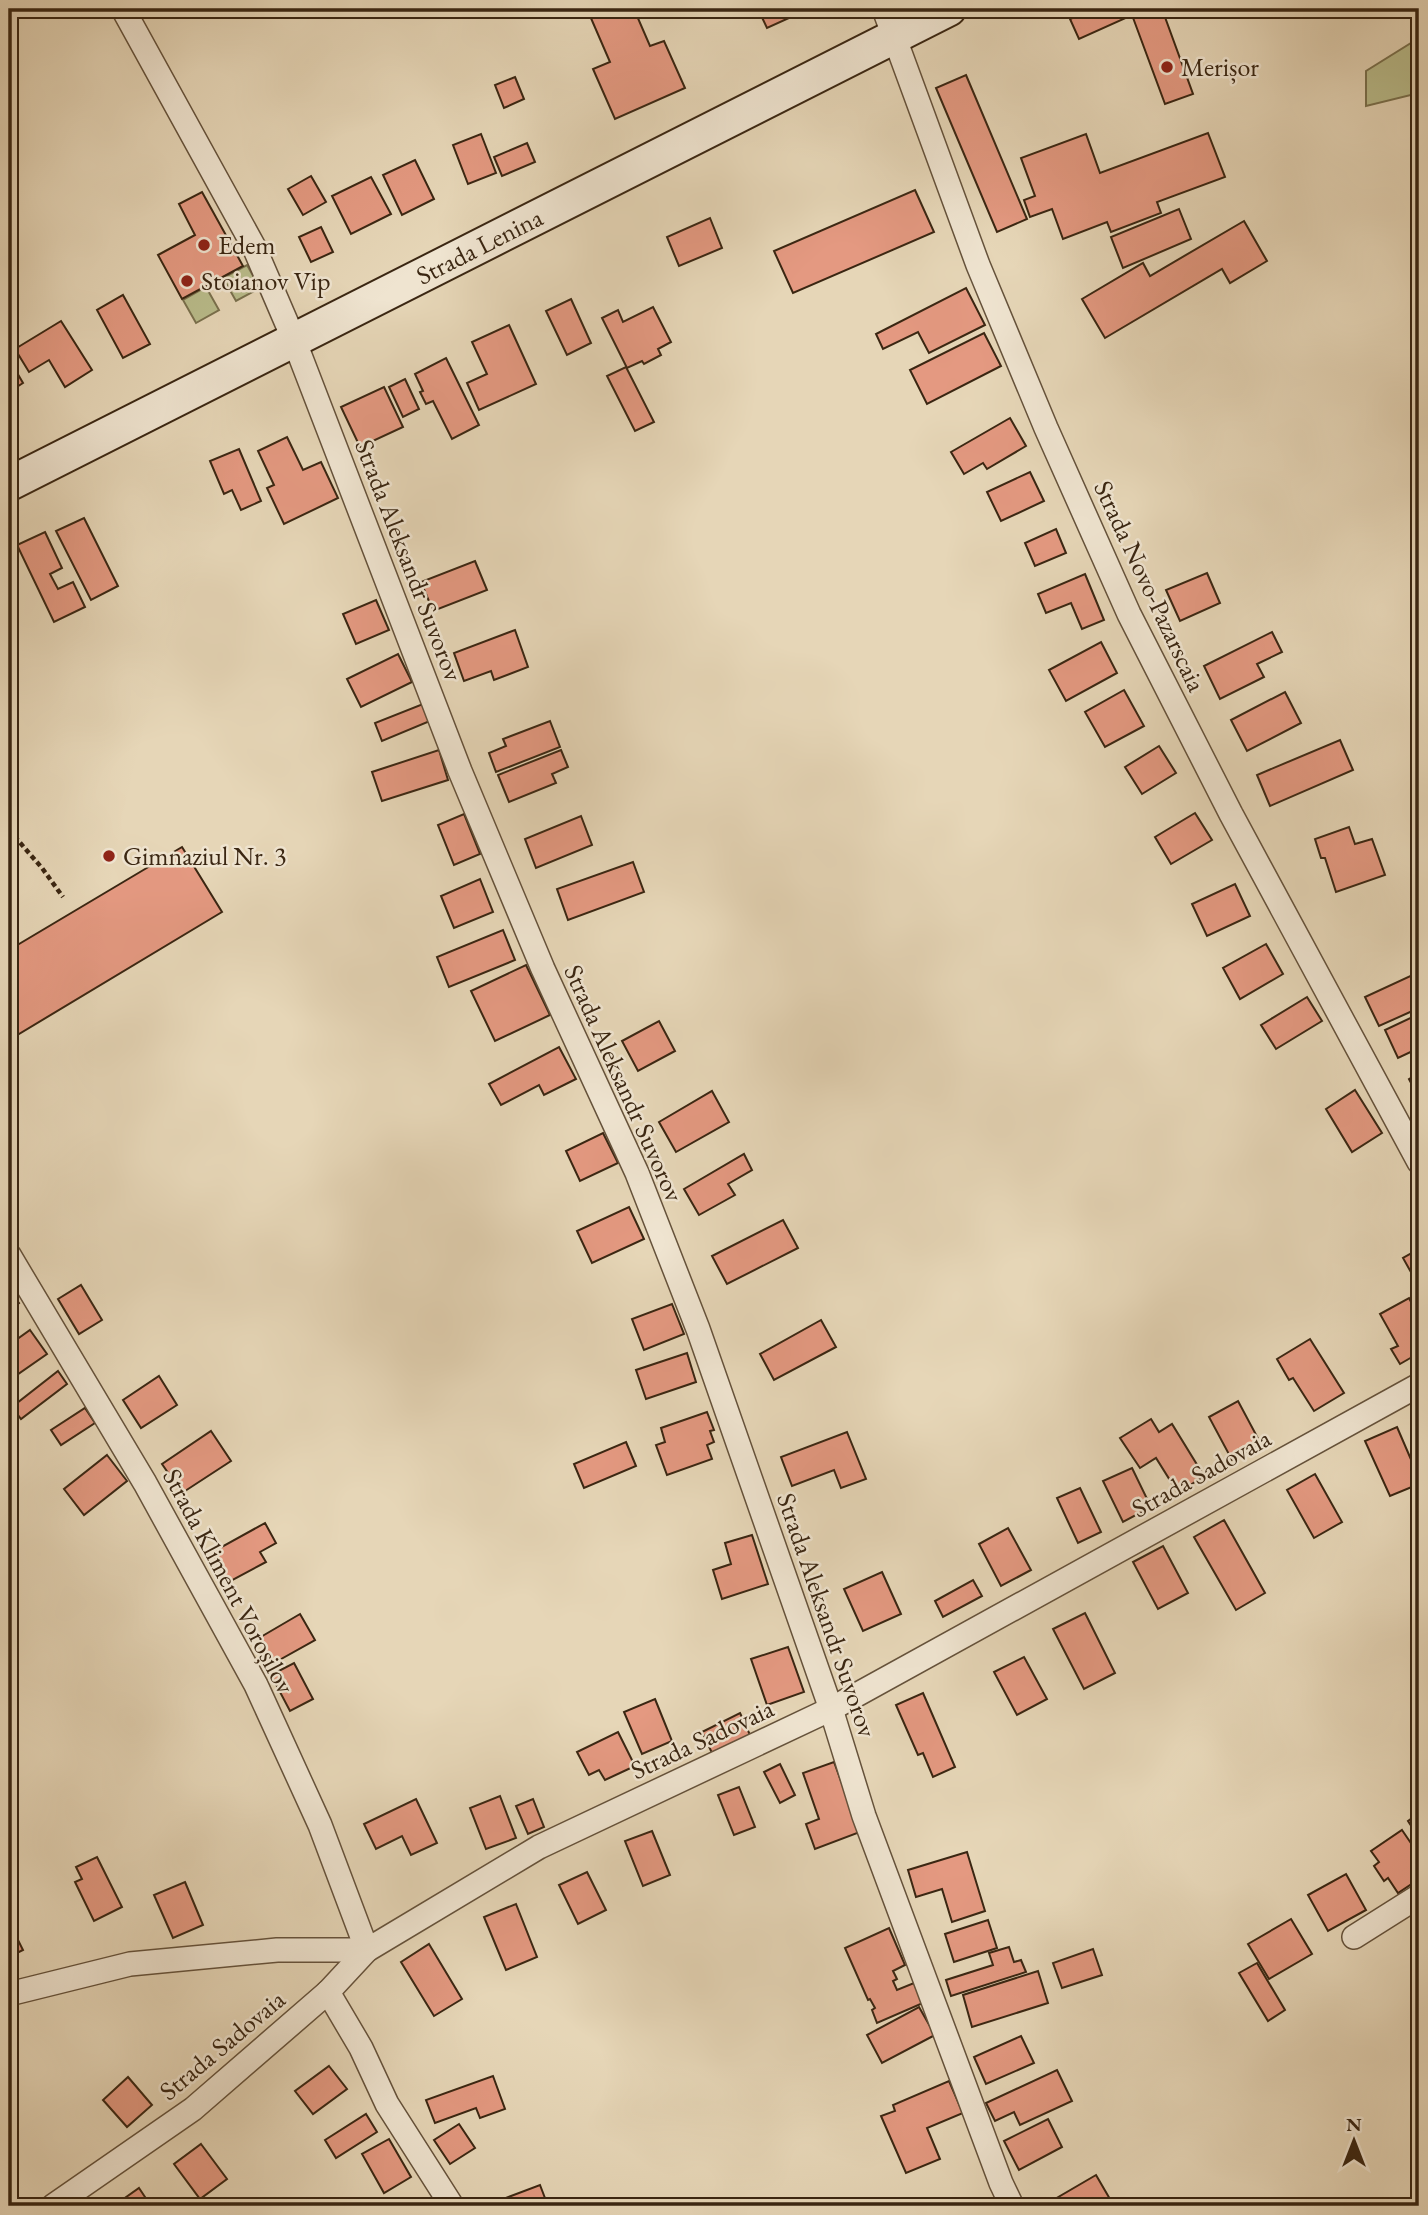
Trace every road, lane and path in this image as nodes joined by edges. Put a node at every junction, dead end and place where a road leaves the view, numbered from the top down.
1 (124, 9) edge
2 (949, 9) edge
3 (889, 22) edge
4 (294, 340) junction
5 (9, 484) edge
6 (9, 830) edge
7 (63, 897) dead end
8 (1419, 1163) edge
9 (9, 1255) edge
10 (1419, 1385) edge
11 (831, 1709) junction
12 (1419, 1896) edge
13 (1354, 1937) dead end
14 (367, 1950) junction
15 (328, 1992) junction
16 (9, 1994) edge
17 (9, 2186) edge
18 (22, 2206) edge
19 (53, 2206) edge
20 (452, 2206) edge
21 (1012, 2206) edge

1 - 4 street, Strada Aleksandr Suvorov
2 - 3 street, Strada Lenina
3 - 4 street, Strada Lenina
3 - 8 street, Strada Novo-Pazarscaia
4 - 5 street, Strada Lenina
4 - 11 street, Strada Aleksandr Suvorov
6 - 7 path
9 - 14 street, Strada Kliment Voroșilov
10 - 11 street, Strada Sadovaia
11 - 14 street, Strada Sadovaia
11 - 21 street, Strada Aleksandr Suvorov
12 - 13 street
14 - 15 street, Strada Sadovaia
14 - 16 street
15 - 19 street, Strada Sadovaia
15 - 20 street
17 - 18 path

